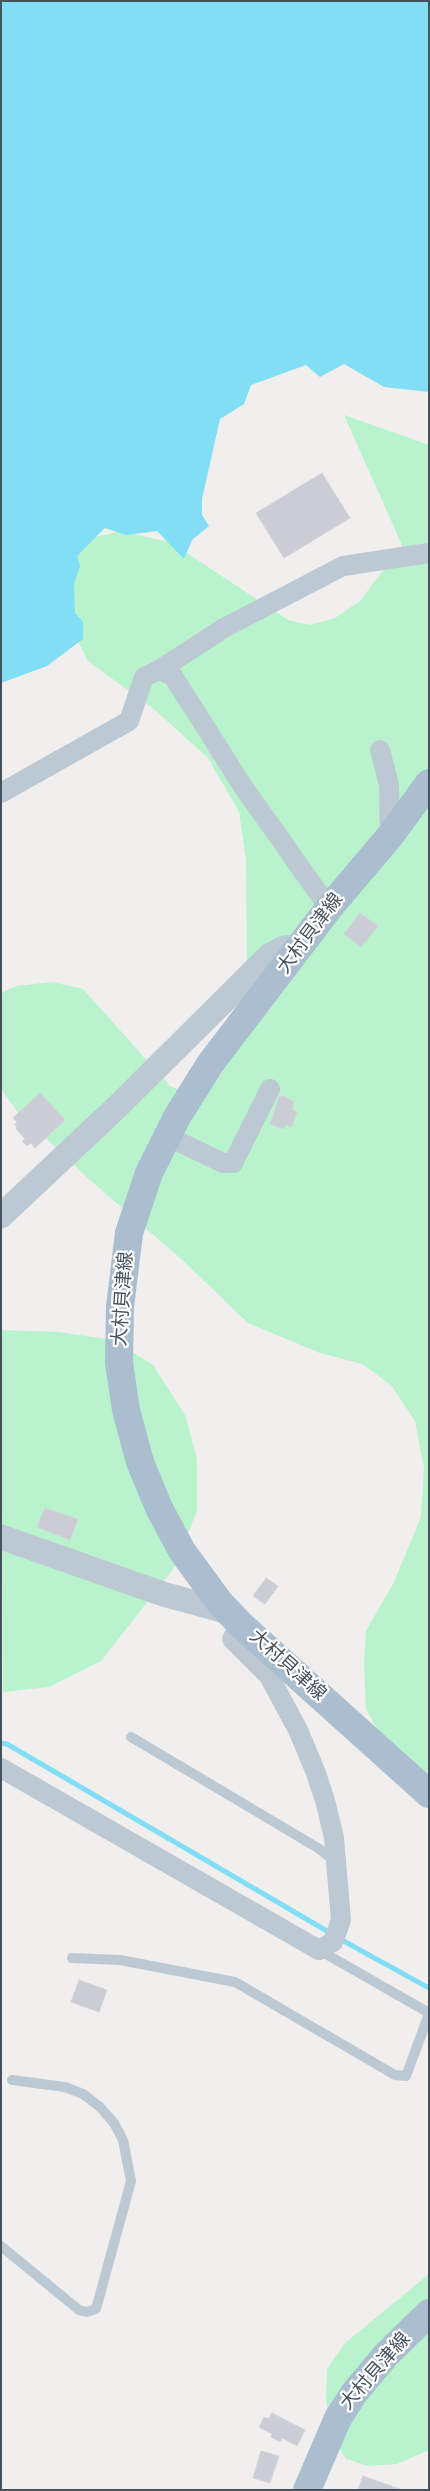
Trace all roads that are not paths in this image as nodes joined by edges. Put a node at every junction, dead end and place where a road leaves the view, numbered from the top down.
1 (429, 553) edge
2 (159, 670) junction
3 (380, 750) dead end
4 (429, 783) edge
5 (1, 793) edge
6 (390, 836) junction
7 (329, 908) junction
8 (300, 947) junction
9 (270, 1088) dead end
10 (167, 1136) junction
11 (1, 1216) edge
12 (1, 1537) edge
13 (235, 1619) junction
14 (131, 1737) dead end
15 (1, 1768) edge
16 (429, 1794) edge
17 (336, 1862) junction
18 (320, 1950) junction
19 (72, 1958) dead end
20 (429, 2014) edge
21 (12, 2080) dead end
22 (1, 2246) edge
23 (429, 2314) edge
24 (307, 2490) edge

1 - 2 street
2 - 5 street
2 - 7 street
3 - 6 street
4 - 6 main road, 大村貝津線
6 - 7 main road, 大村貝津線
7 - 8 main road, 大村貝津線
8 - 10 main road, 大村貝津線
8 - 11 street
9 - 10 street
10 - 13 main road, 大村貝津線
12 - 13 street
13 - 16 main road, 大村貝津線
13 - 17 street
14 - 17 lane
15 - 18 street
17 - 18 street
18 - 20 lane
19 - 20 lane
21 - 22 lane
23 - 24 main road, 大村貝津線

